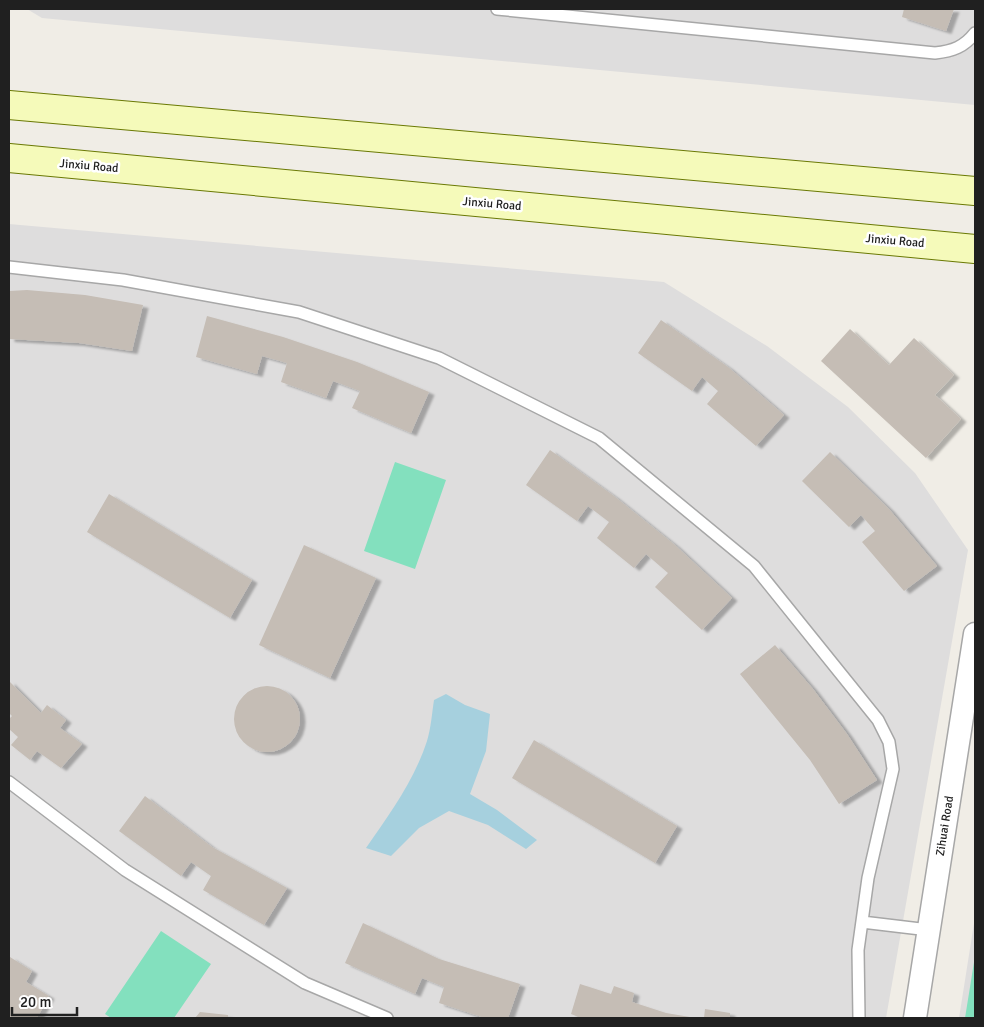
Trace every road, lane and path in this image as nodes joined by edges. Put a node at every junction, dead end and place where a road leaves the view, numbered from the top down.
1 (497, 9) edge
2 (975, 33) edge
3 (9, 105) edge
4 (9, 158) edge
5 (975, 190) edge
6 (975, 248) edge
7 (9, 267) edge
8 (975, 634) edge
9 (975, 638) edge
10 (9, 782) edge
11 (862, 922) junction
12 (929, 930) junction
13 (388, 1018) edge
14 (859, 1018) edge
15 (915, 1018) edge

1 - 2 lane
3 - 5 main road
4 - 6 main road, Jinxiu Road
7 - 11 lane
8 - 9 street, Zihuai Road
9 - 12 street, Zihuai Road
10 - 13 lane
11 - 12 lane
11 - 14 lane
12 - 15 street, Zihuai Road

